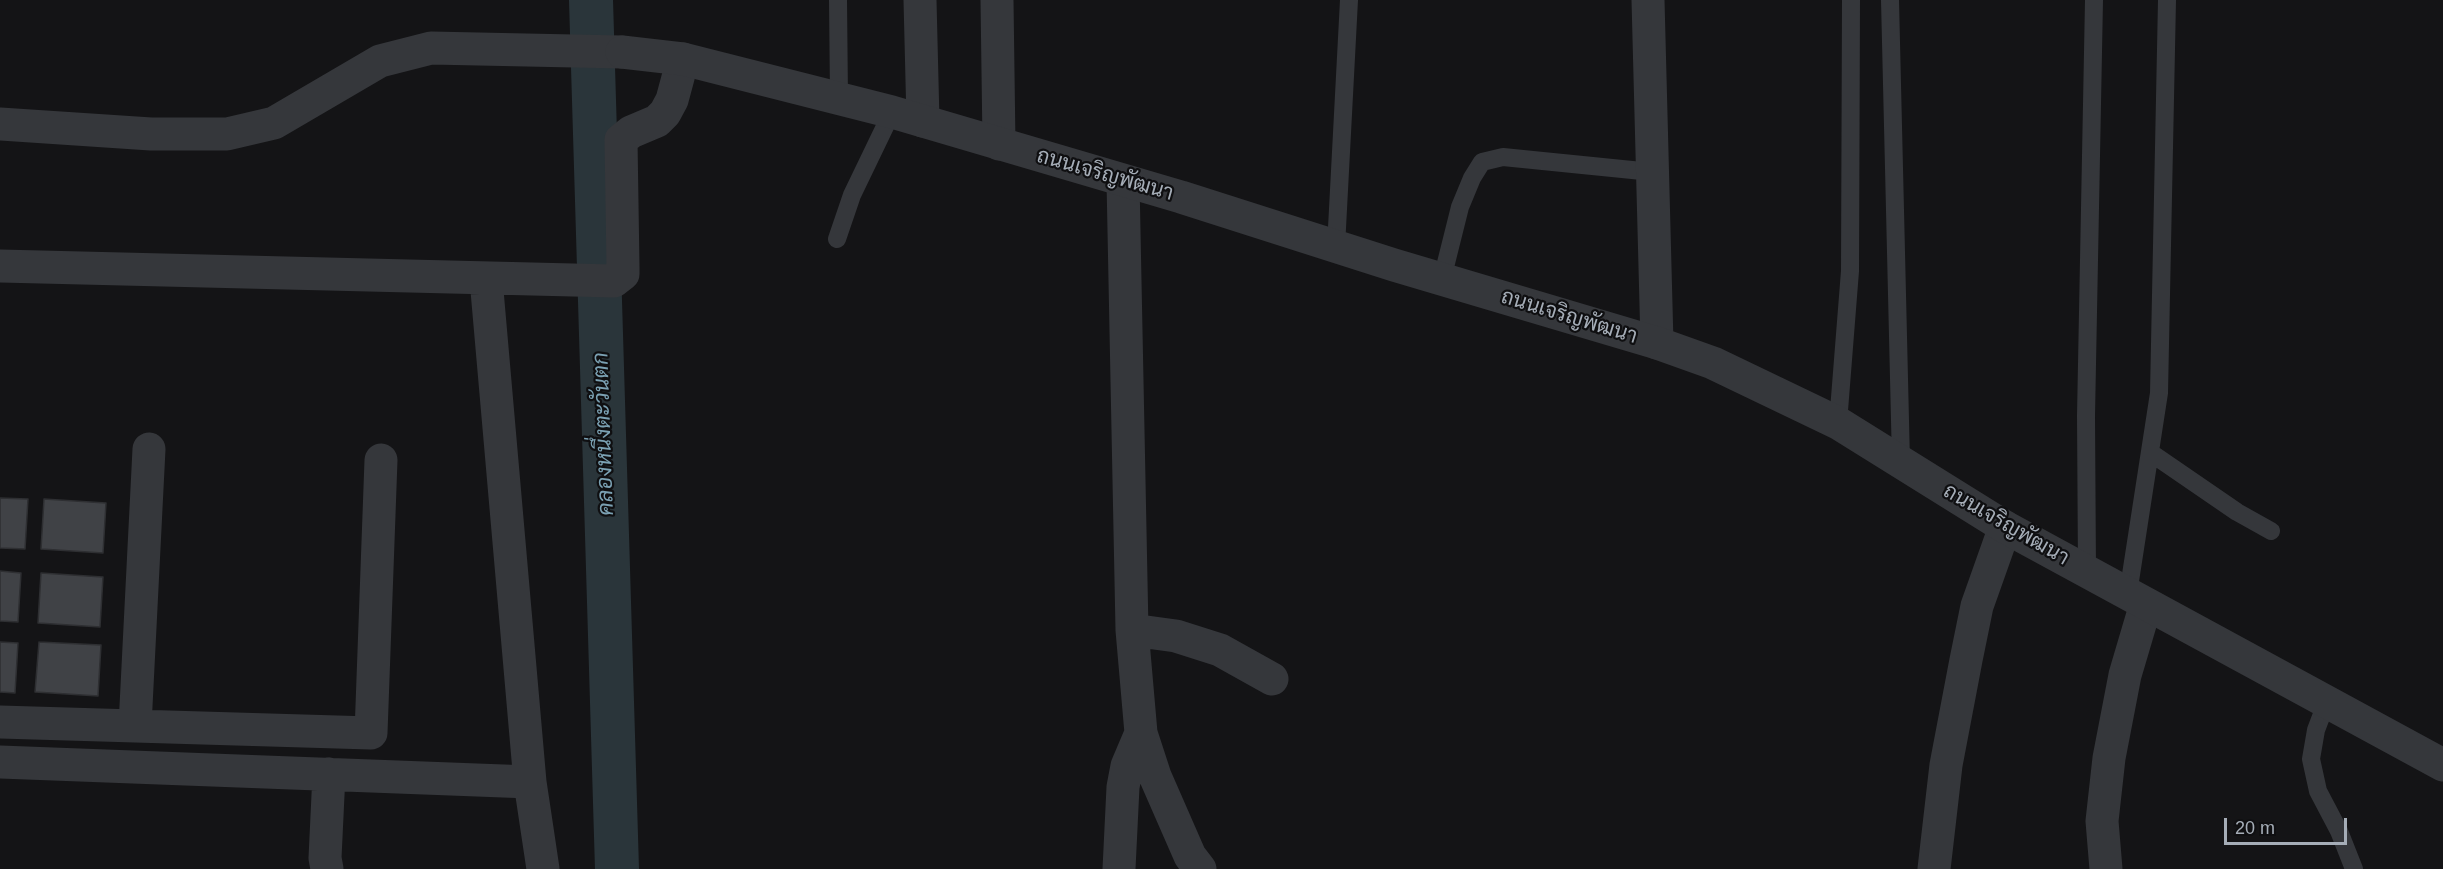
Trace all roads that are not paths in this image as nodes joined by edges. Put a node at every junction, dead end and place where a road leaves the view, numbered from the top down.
1 (838, 0) edge
2 (920, 0) edge
3 (997, 0) edge
4 (1349, 0) edge
5 (1648, 0) edge
6 (1851, 0) edge
7 (1890, 0) edge
8 (2094, 0) edge
9 (2167, 0) edge
10 (683, 59) junction
11 (839, 97) junction
12 (892, 112) junction
13 (923, 121) junction
14 (0, 124) edge
15 (999, 144) junction
16 (1652, 172) junction
17 (1123, 180) junction
18 (837, 239) dead end
19 (1336, 247) junction
20 (0, 266) edge
21 (500, 278) junction
22 (1442, 279) junction
23 (1657, 344) junction
24 (1838, 423) junction
25 (149, 449) dead end
26 (2151, 453) junction
27 (381, 460) dead end
28 (1902, 462) junction
29 (2005, 527) junction
30 (2271, 531) dead end
31 (2087, 571) junction
32 (2137, 599) junction
33 (1132, 630) junction
34 (1272, 679) dead end
35 (2327, 701) junction
36 (0, 722) edge
37 (135, 726) junction
38 (1141, 733) junction
39 (0, 762) edge
40 (2443, 765) edge
41 (329, 774) junction
42 (530, 782) junction
43 (327, 869) edge
44 (543, 869) edge
45 (1119, 869) edge
46 (1200, 869) edge
47 (1934, 869) edge
48 (2106, 869) edge
49 (2354, 869) edge

1 - 11 lane
2 - 13 street
3 - 15 street
4 - 19 lane
5 - 16 street
6 - 24 lane
7 - 28 lane
8 - 31 lane
9 - 26 lane
10 - 11 street, ถนนเจริญพัฒนา
10 - 14 street, ถนนเจริญพัฒนา
10 - 21 street
11 - 12 street, ถนนเจริญพัฒนา
12 - 13 street, ถนนเจริญพัฒนา
12 - 18 lane
13 - 15 street, ถนนเจริญพัฒนา
15 - 17 street, ถนนเจริญพัฒนา
16 - 22 lane
16 - 23 street
17 - 19 street, ถนนเจริญพัฒนา
17 - 33 street
19 - 22 street, ถนนเจริญพัฒนา
20 - 21 street
21 - 42 street
22 - 23 street, ถนนเจริญพัฒนา
23 - 24 street, ถนนเจริญพัฒนา
24 - 28 street, ถนนเจริญพัฒนา
25 - 37 street
26 - 30 lane
26 - 32 lane
27 - 37 street
28 - 29 street, ถนนเจริญพัฒนา
29 - 31 street, ถนนเจริญพัฒนา
29 - 47 street
31 - 32 street, ถนนเจริญพัฒนา
32 - 35 street, ถนนเจริญพัฒนา
32 - 48 street
33 - 34 street
33 - 38 street
35 - 40 street, ถนนเจริญพัฒนา
35 - 49 lane
36 - 37 street
38 - 45 street
38 - 46 street
39 - 41 street
41 - 42 street
41 - 43 street
42 - 44 street

